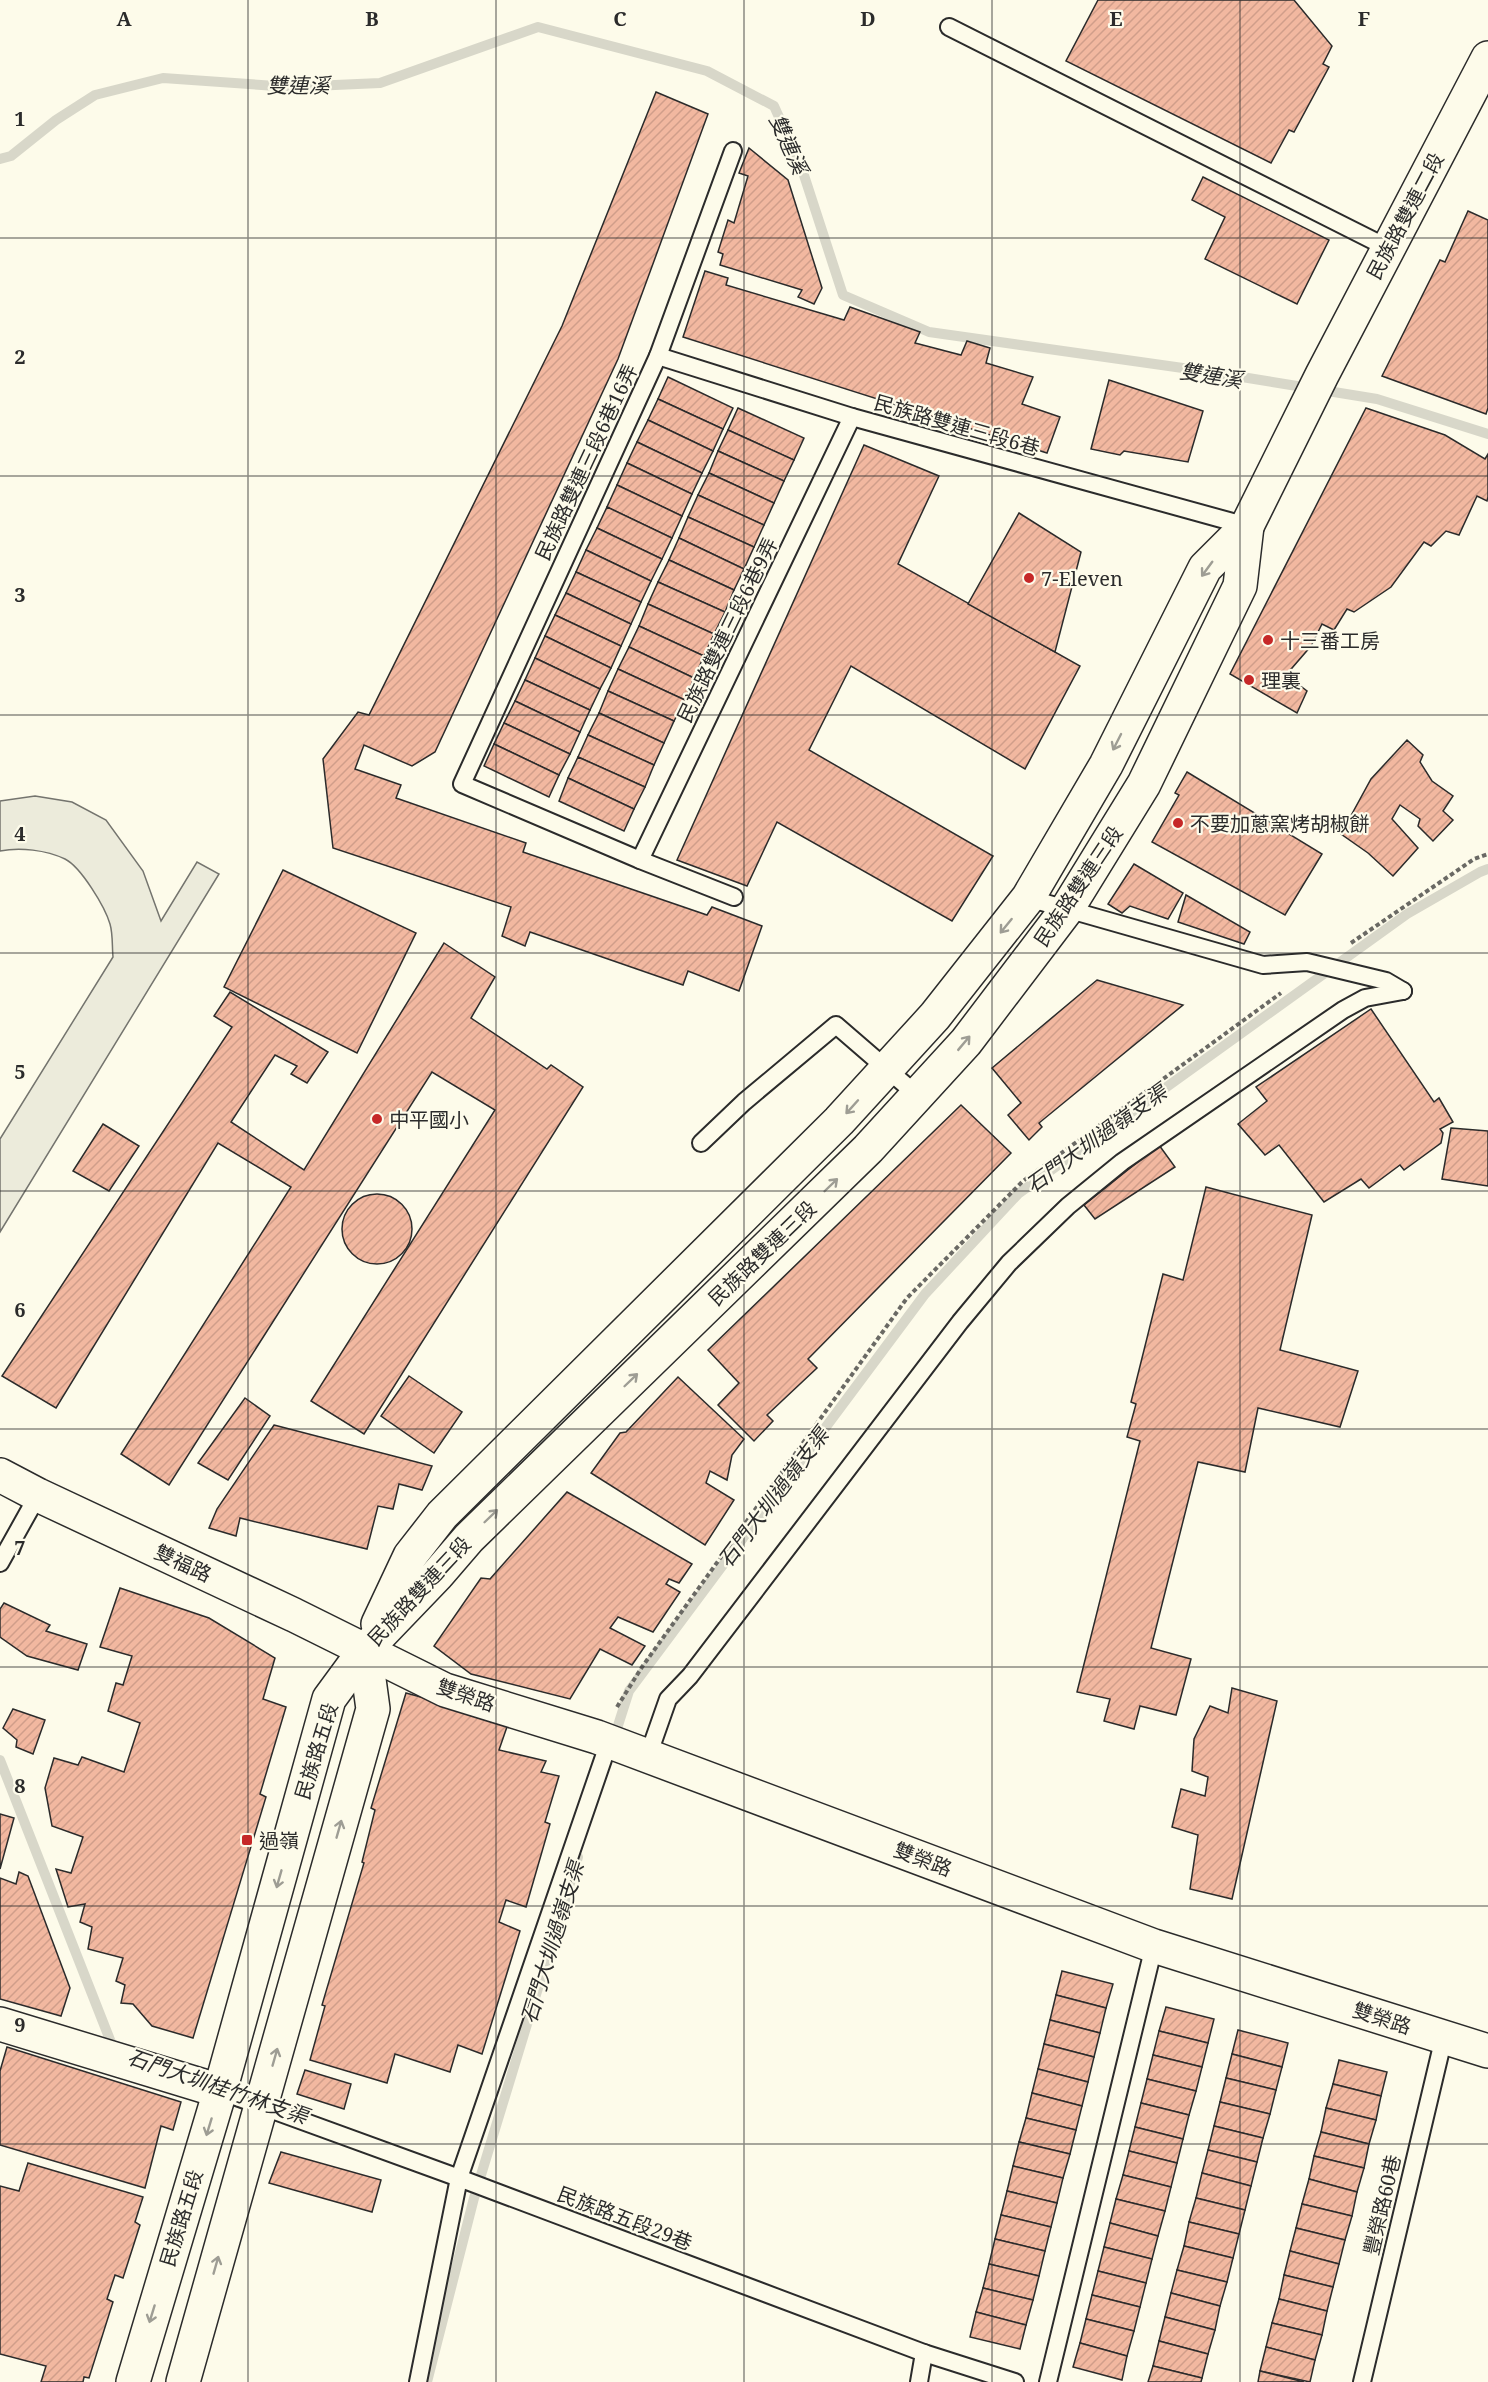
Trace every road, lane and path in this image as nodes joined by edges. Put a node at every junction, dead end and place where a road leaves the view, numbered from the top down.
1 (949, 27) dead end
2 (1488, 57) edge
3 (733, 151) dead end
4 (1388, 248) junction
5 (658, 356) junction
6 (1303, 412) joint
7 (852, 417) junction
8 (1247, 526) junction
9 (1488, 854) edge
10 (640, 860) junction
11 (734, 897) dead end
12 (1028, 898) junction
13 (1067, 909) junction
14 (1320, 964) junction
15 (886, 1069) junction
16 (917, 1095) junction
17 (701, 1143) dead end
18 (0, 1475) edge
19 (38, 1496) junction
20 (0, 1563) edge
21 (365, 1650) junction
22 (609, 1742) junction
23 (648, 1756) junction
24 (1154, 1946) junction
25 (0, 2024) edge
26 (1444, 2037) junction
27 (1488, 2051) edge
28 (220, 2091) junction
29 (261, 2107) junction
30 (459, 2178) junction
31 (924, 2353) junction
32 (133, 2382) edge
33 (183, 2382) edge
34 (418, 2382) edge
35 (919, 2382) edge
36 (1015, 2382) edge
37 (1048, 2382) edge
38 (1362, 2382) edge

1 - 4 lane
2 - 4 main road, 民族路雙連二段
3 - 5 lane, 民族路雙連三段6巷16弄
4 - 6 main road, 民族路雙連二段
5 - 7 lane, 民族路雙連三段6巷
5 - 10 lane, 民族路雙連三段6巷16弄
6 - 8 main road, 民族路雙連三段
7 - 8 lane, 民族路雙連三段6巷
7 - 10 lane, 民族路雙連三段6巷9弄
8 -> 12 main road, 民族路雙連三段
8 - 13 main road, 民族路雙連三段
9 - 14 path
10 - 11 lane
12 - 13 lane
12 -> 15 main road, 民族路雙連三段
13 - 14 lane
16 -> 13 main road, 民族路雙連三段
14 - 23 lane
15 - 16 lane
15 - 17 lane
15 -> 21 main road, 民族路雙連三段
21 -> 16 main road, 民族路雙連三段
18 - 19 main road, 雙福路
19 - 20 lane
19 - 21 main road, 雙福路
21 - 22 main road, 雙榮路
21 -> 28 main road, 民族路五段
29 -> 21 main road
22 - 23 main road, 雙榮路
22 - 30 lane
23 - 24 main road, 雙榮路
24 - 26 main road, 雙榮路
24 - 37 lane
25 - 28 main road
26 - 27 main road, 雙榮路
26 - 38 lane, 豐榮路60巷
28 - 29 lane, 民族路五段29巷
28 -> 32 main road, 民族路五段
29 - 30 lane, 民族路五段29巷
33 -> 29 main road
30 - 31 lane, 民族路五段29巷
30 - 34 lane
31 - 35 lane
31 - 36 lane, 民族路五段29巷

